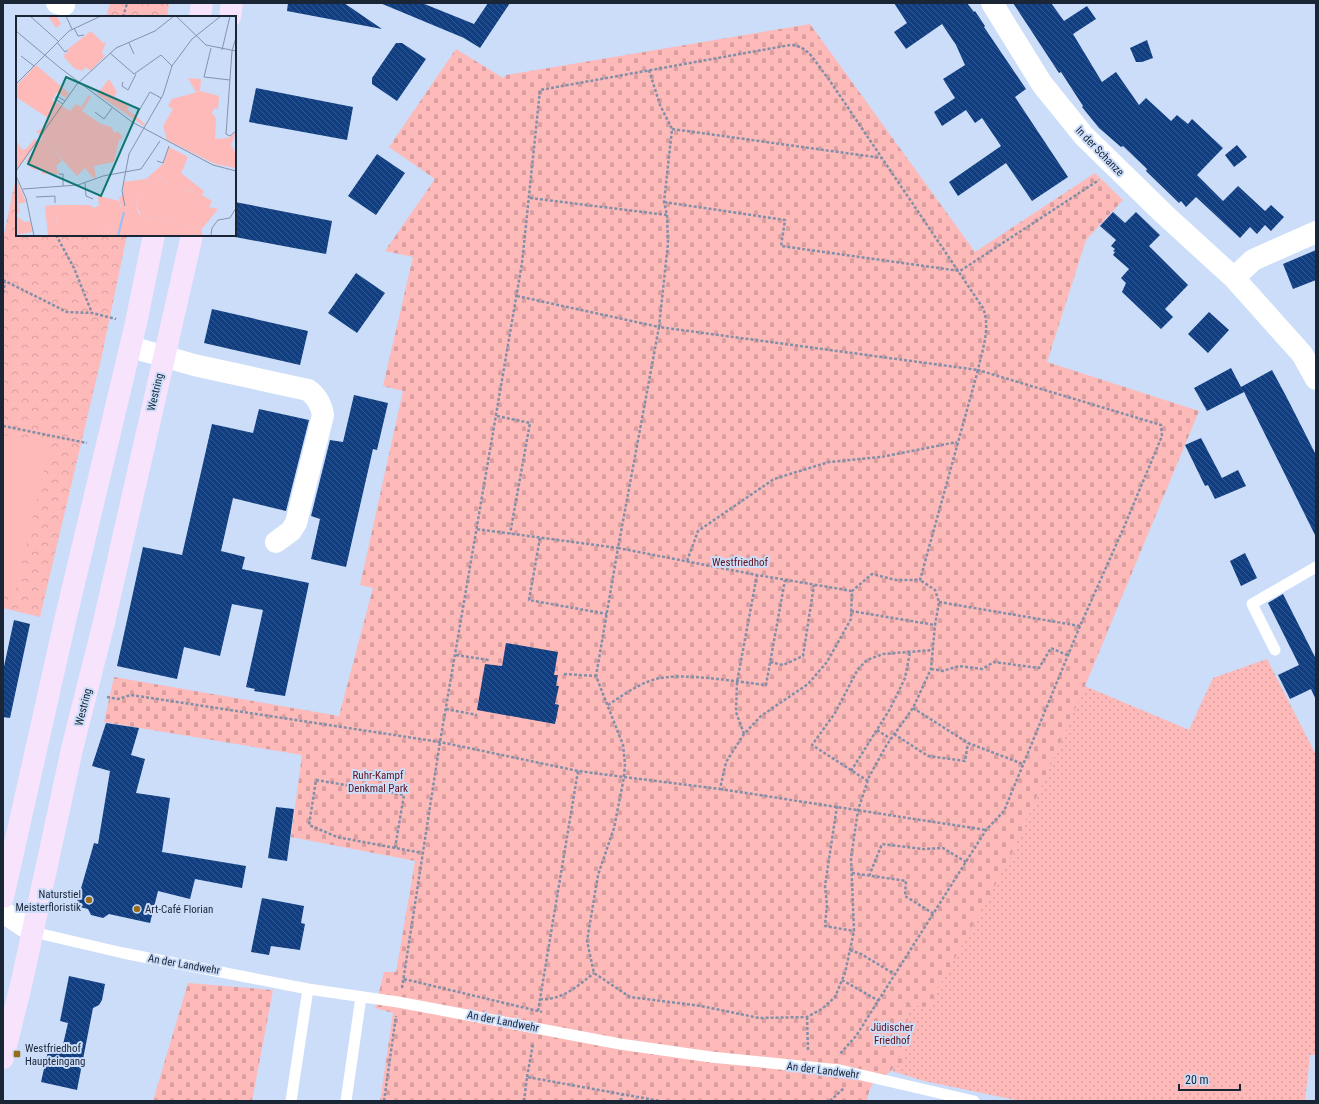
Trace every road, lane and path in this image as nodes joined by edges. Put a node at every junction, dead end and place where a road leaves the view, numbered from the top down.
1 (127, 3) edge
2 (202, 3) edge
3 (232, 3) edge
4 (992, 3) edge
5 (123, 16) edge
6 (200, 16) edge
7 (230, 16) edge
8 (649, 70) junction
9 (672, 129) junction
10 (883, 158) junction
11 (1117, 168) junction
12 (530, 198) junction
13 (664, 202) junction
14 (667, 215) junction
15 (1316, 232) edge
16 (57, 236) edge
17 (154, 236) edge
18 (192, 236) edge
19 (960, 271) junction
20 (1234, 278) junction
21 (4, 281) edge
22 (3, 293) edge
23 (517, 296) junction
24 (92, 313) junction
25 (136, 323) junction
26 (659, 327) junction
27 (131, 347) junction
28 (163, 357) junction
29 (978, 370) junction
30 (1316, 379) edge
31 (497, 416) junction
32 (3, 426) edge
33 (958, 442) junction
34 (108, 447) junction
35 (476, 529) junction
36 (510, 534) junction
37 (540, 538) junction
38 (276, 542) dead end
39 (618, 548) junction
40 (687, 561) junction
41 (1316, 566) edge
42 (757, 575) junction
43 (785, 580) junction
44 (920, 580) junction
45 (814, 585) junction
46 (852, 591) junction
47 (939, 602) junction
48 (851, 611) junction
49 (607, 614) junction
50 (935, 625) junction
51 (1080, 626) junction
52 (933, 650) junction
53 (1275, 650) dead end
54 (910, 652) junction
55 (456, 654) junction
56 (1069, 656) junction
57 (489, 660) dead end
58 (770, 662) junction
59 (931, 669) junction
60 (564, 674) dead end
61 (596, 676) junction
62 (737, 682) junction
63 (86, 693) junction
64 (608, 705) junction
65 (913, 708) junction
66 (446, 709) junction
67 (477, 715) dead end
68 (877, 730) junction
69 (744, 734) junction
70 (894, 734) junction
71 (891, 739) junction
72 (440, 742) junction
73 (968, 743) junction
74 (1023, 764) junction
75 (578, 771) junction
76 (851, 771) junction
77 (624, 777) junction
78 (868, 782) junction
79 (720, 789) junction
80 (837, 806) junction
81 (858, 810) junction
82 (986, 830) junction
83 (395, 848) junction
84 (422, 853) junction
85 (966, 862) junction
86 (852, 874) junction
87 (869, 876) junction
88 (3, 897) edge
89 (3, 912) edge
90 (934, 914) junction
91 (854, 931) junction
92 (33, 932) junction
93 (850, 950) junction
94 (594, 973) junction
95 (896, 975) junction
96 (404, 979) junction
97 (842, 980) junction
98 (308, 989) junction
99 (361, 997) junction
100 (540, 999) junction
101 (879, 1001) junction
102 (398, 1002) junction
103 (538, 1010) junction
104 (807, 1017) junction
105 (535, 1027) junction
106 (808, 1050) dead end
107 (3, 1058) edge
108 (840, 1070) junction
109 (527, 1077) junction
110 (622, 1095) junction
111 (291, 1101) edge
112 (346, 1101) edge
113 (384, 1101) edge
114 (524, 1101) edge
115 (621, 1101) edge
116 (660, 1101) edge
117 (974, 1101) edge

1 - 5 path
2 - 6 main road
3 - 7 main road
4 - 11 street, In der Schanze
8 - 9 path
8 - 10 path
8 - 12 path
9 - 10 path
9 - 13 path
10 - 19 path
11 - 19 path
11 - 20 street, In der Schanze
12 - 14 path
12 - 23 path
13 - 14 path
13 - 19 path
14 - 26 path
15 - 20 street
16 - 24 path
17 - 25 main road
18 - 28 main road, Westring
19 - 29 path
20 - 30 street, In der Schanze
21 - 22 path
21 - 24 path
23 - 26 path
23 - 31 path
24 - 25 path
25 - 27 main road
26 - 29 path
26 - 39 path
27 - 28 street
27 - 34 main road
28 - 38 street
28 - 63 main road, Westring
29 - 33 path
29 - 51 path
31 - 35 path
31 - 36 path
32 - 34 path
33 - 40 path
33 - 44 path
34 - 88 main road
35 - 36 path
35 - 55 path
36 - 37 path
37 - 39 path
37 - 49 path
39 - 40 path
39 - 49 path
40 - 42 path
41 - 53 lane
42 - 43 path
42 - 62 path
43 - 45 path
43 - 58 path
44 - 46 path
44 - 47 path
45 - 46 path
45 - 58 path
46 - 48 path
47 - 50 path
47 - 51 path
48 - 50 path
48 - 69 path
49 - 61 path
50 - 52 path
51 - 56 path
52 - 54 path
52 - 59 path
54 - 68 path
54 - 76 path
55 - 57 path
55 - 66 path
56 - 59 path
56 - 74 path
58 - 62 path
59 - 65 path
60 - 61 path
61 - 64 path
62 - 64 path
62 - 69 path
63 - 72 path
63 - 92 main road, Westring
64 - 77 path
65 - 70 path
65 - 73 path
66 - 67 path
66 - 72 path
68 - 71 path
68 - 76 path
69 - 79 path
70 - 71 path
70 - 73 path
71 - 78 path
72 - 75 path
72 - 84 path
73 - 74 path
74 - 82 path
75 - 77 path
75 - 100 path
76 - 78 path
77 - 79 path
77 - 94 path
78 - 81 path
79 - 80 path
80 - 81 path
80 - 91 path
81 - 82 path
81 - 86 path
82 - 85 path
83 - 83 path
83 - 84 path
84 - 96 path
85 - 87 path
85 - 90 path
86 - 87 path
86 - 91 path
87 - 90 path
89 - 92 street
90 - 95 path
91 - 93 path
92 - 98 lane, An der Landwehr
92 - 107 main road, Westring
93 - 95 path
93 - 97 path
94 - 100 path
94 - 104 path
95 - 101 path
96 - 102 path
96 - 103 path
97 - 101 path
97 - 104 path
98 - 99 lane, An der Landwehr
98 - 111 lane
99 - 102 lane, An der Landwehr
99 - 112 lane
100 - 103 path
101 - 108 path
102 - 105 lane, An der Landwehr
102 - 113 path
103 - 105 path
104 - 106 path
105 - 108 lane, An der Landwehr
105 - 109 path
108 - 117 lane, An der Landwehr
109 - 110 path
109 - 114 path
110 - 115 path
110 - 116 path

